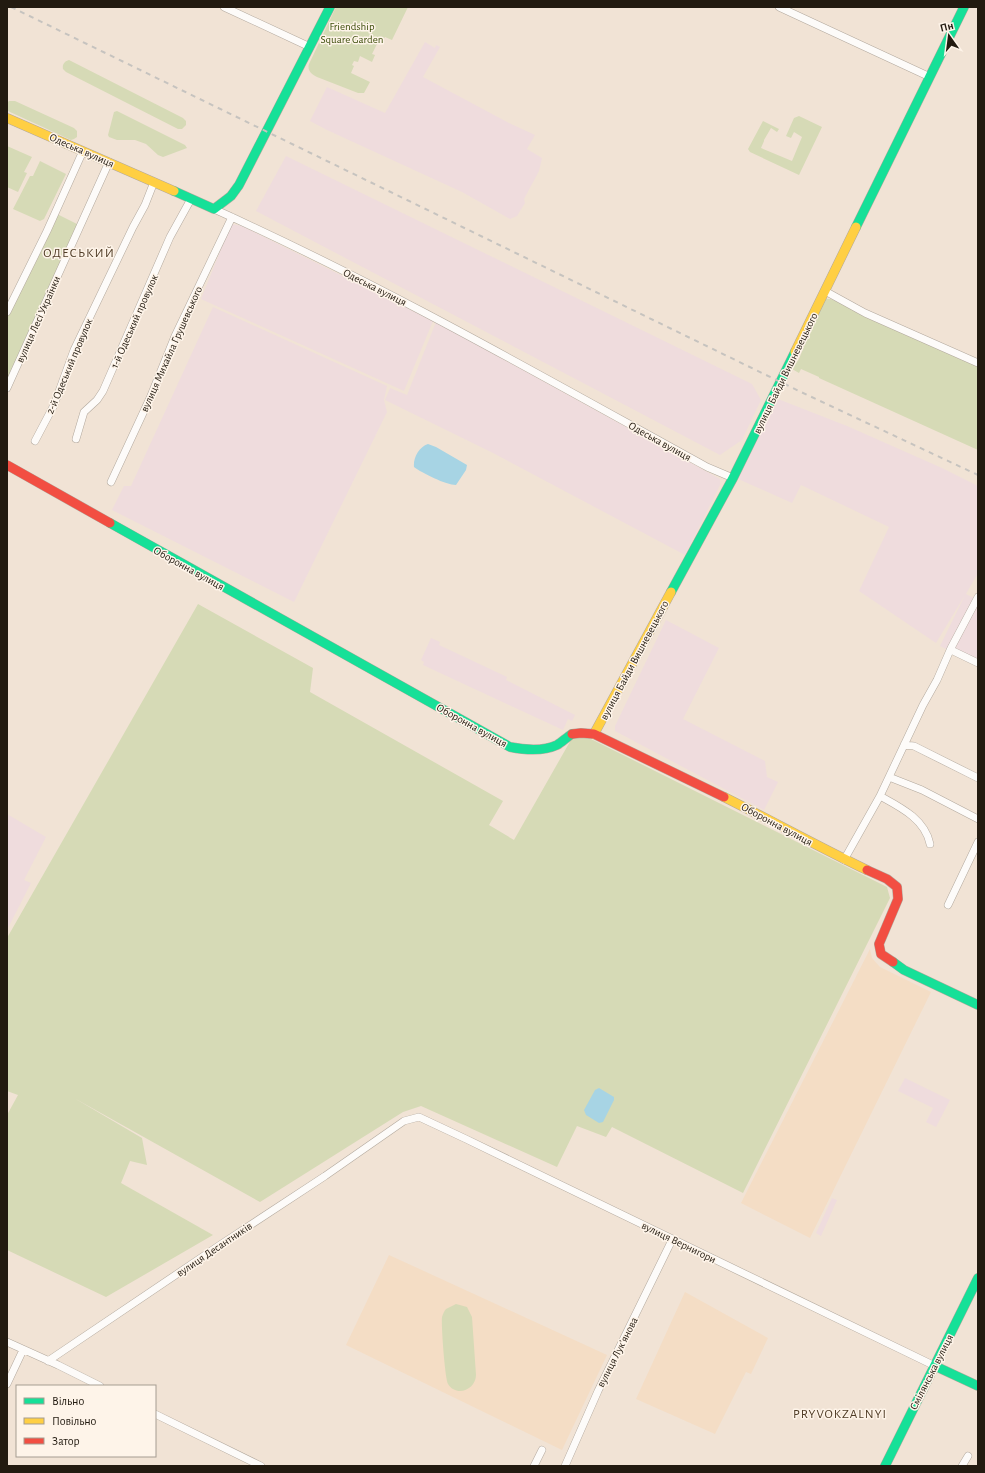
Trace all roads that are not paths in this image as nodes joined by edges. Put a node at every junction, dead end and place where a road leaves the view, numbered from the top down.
1 (224, 7) edge
2 (330, 7) edge
3 (779, 7) edge
4 (964, 7) edge
5 (310, 47) junction
6 (930, 77) junction
7 (7, 118) edge
8 (83, 151) junction
9 (109, 162) junction
10 (154, 182) junction
11 (191, 198) junction
12 (214, 209) junction
13 (232, 217) junction
14 (825, 291) junction
15 (7, 312) edge
16 (978, 363) edge
17 (7, 388) edge
18 (76, 439) dead end
19 (35, 441) dead end
20 (7, 465) edge
21 (733, 478) junction
22 (111, 482) dead end
23 (978, 597) edge
24 (951, 650) junction
25 (978, 664) edge
26 (594, 734) junction
27 (904, 745) junction
28 (888, 777) junction
29 (978, 778) edge
30 (880, 796) junction
31 (978, 819) edge
32 (978, 842) edge
33 (930, 844) dead end
34 (844, 860) junction
35 (948, 905) dead end
36 (978, 1006) edge
37 (380, 1138) joint
38 (672, 1240) junction
39 (978, 1278) edge
40 (7, 1342) edge
41 (23, 1350) junction
42 (48, 1361) junction
43 (935, 1366) junction
44 (7, 1384) edge
45 (98, 1385) edge
46 (978, 1386) edge
47 (156, 1414) edge
48 (542, 1450) dead end
49 (968, 1456) dead end
50 (258, 1465) edge
51 (534, 1466) edge
52 (565, 1466) edge
53 (885, 1466) edge
54 (962, 1466) edge

1 - 5 street
2 - 5 street
3 - 6 street
4 - 6 street, вулиця Байди Вишневецького
5 - 12 street
6 - 14 street, вулиця Байди Вишневецького
7 - 8 street, Одеська вулиця
8 - 9 street, Одеська вулиця
8 - 15 street
9 - 10 street, Одеська вулиця
9 - 17 street, вулиця Лесі Українки
10 - 11 street, Одеська вулиця
10 - 19 street, 2-й Одеський провулок
11 - 12 street, Одеська вулиця
11 - 18 street, 1-й Одеський провулок
12 - 13 street, Одеська вулиця
13 - 21 street, Одеська вулиця
13 - 22 street, вулиця Михайла Грушевського
14 - 16 street
14 - 21 street, вулиця Байди Вишневецького
20 - 26 street, Оборонна вулиця
21 - 26 street, вулиця Байди Вишневецького
23 - 24 street
24 - 25 street
24 - 27 street
26 - 34 street, Оборонна вулиця
27 - 28 street
27 - 29 street
28 - 30 street
28 - 31 street
30 - 33 street
30 - 34 street
32 - 35 street
34 - 36 street, Оборонна вулиця
37 - 38 street, вулиця Вернигори
37 - 42 street, вулиця Десантників
38 - 43 street, вулиця Вернигори
38 - 52 street, вулиця Лукʼянова
39 - 43 street, Смілянська вулиця
40 - 41 street
41 - 42 street
41 - 44 street
42 - 45 street
43 - 46 street, вулиця Вернигори
43 - 53 street, Смілянська вулиця
47 - 50 street
48 - 51 street
49 - 54 street

